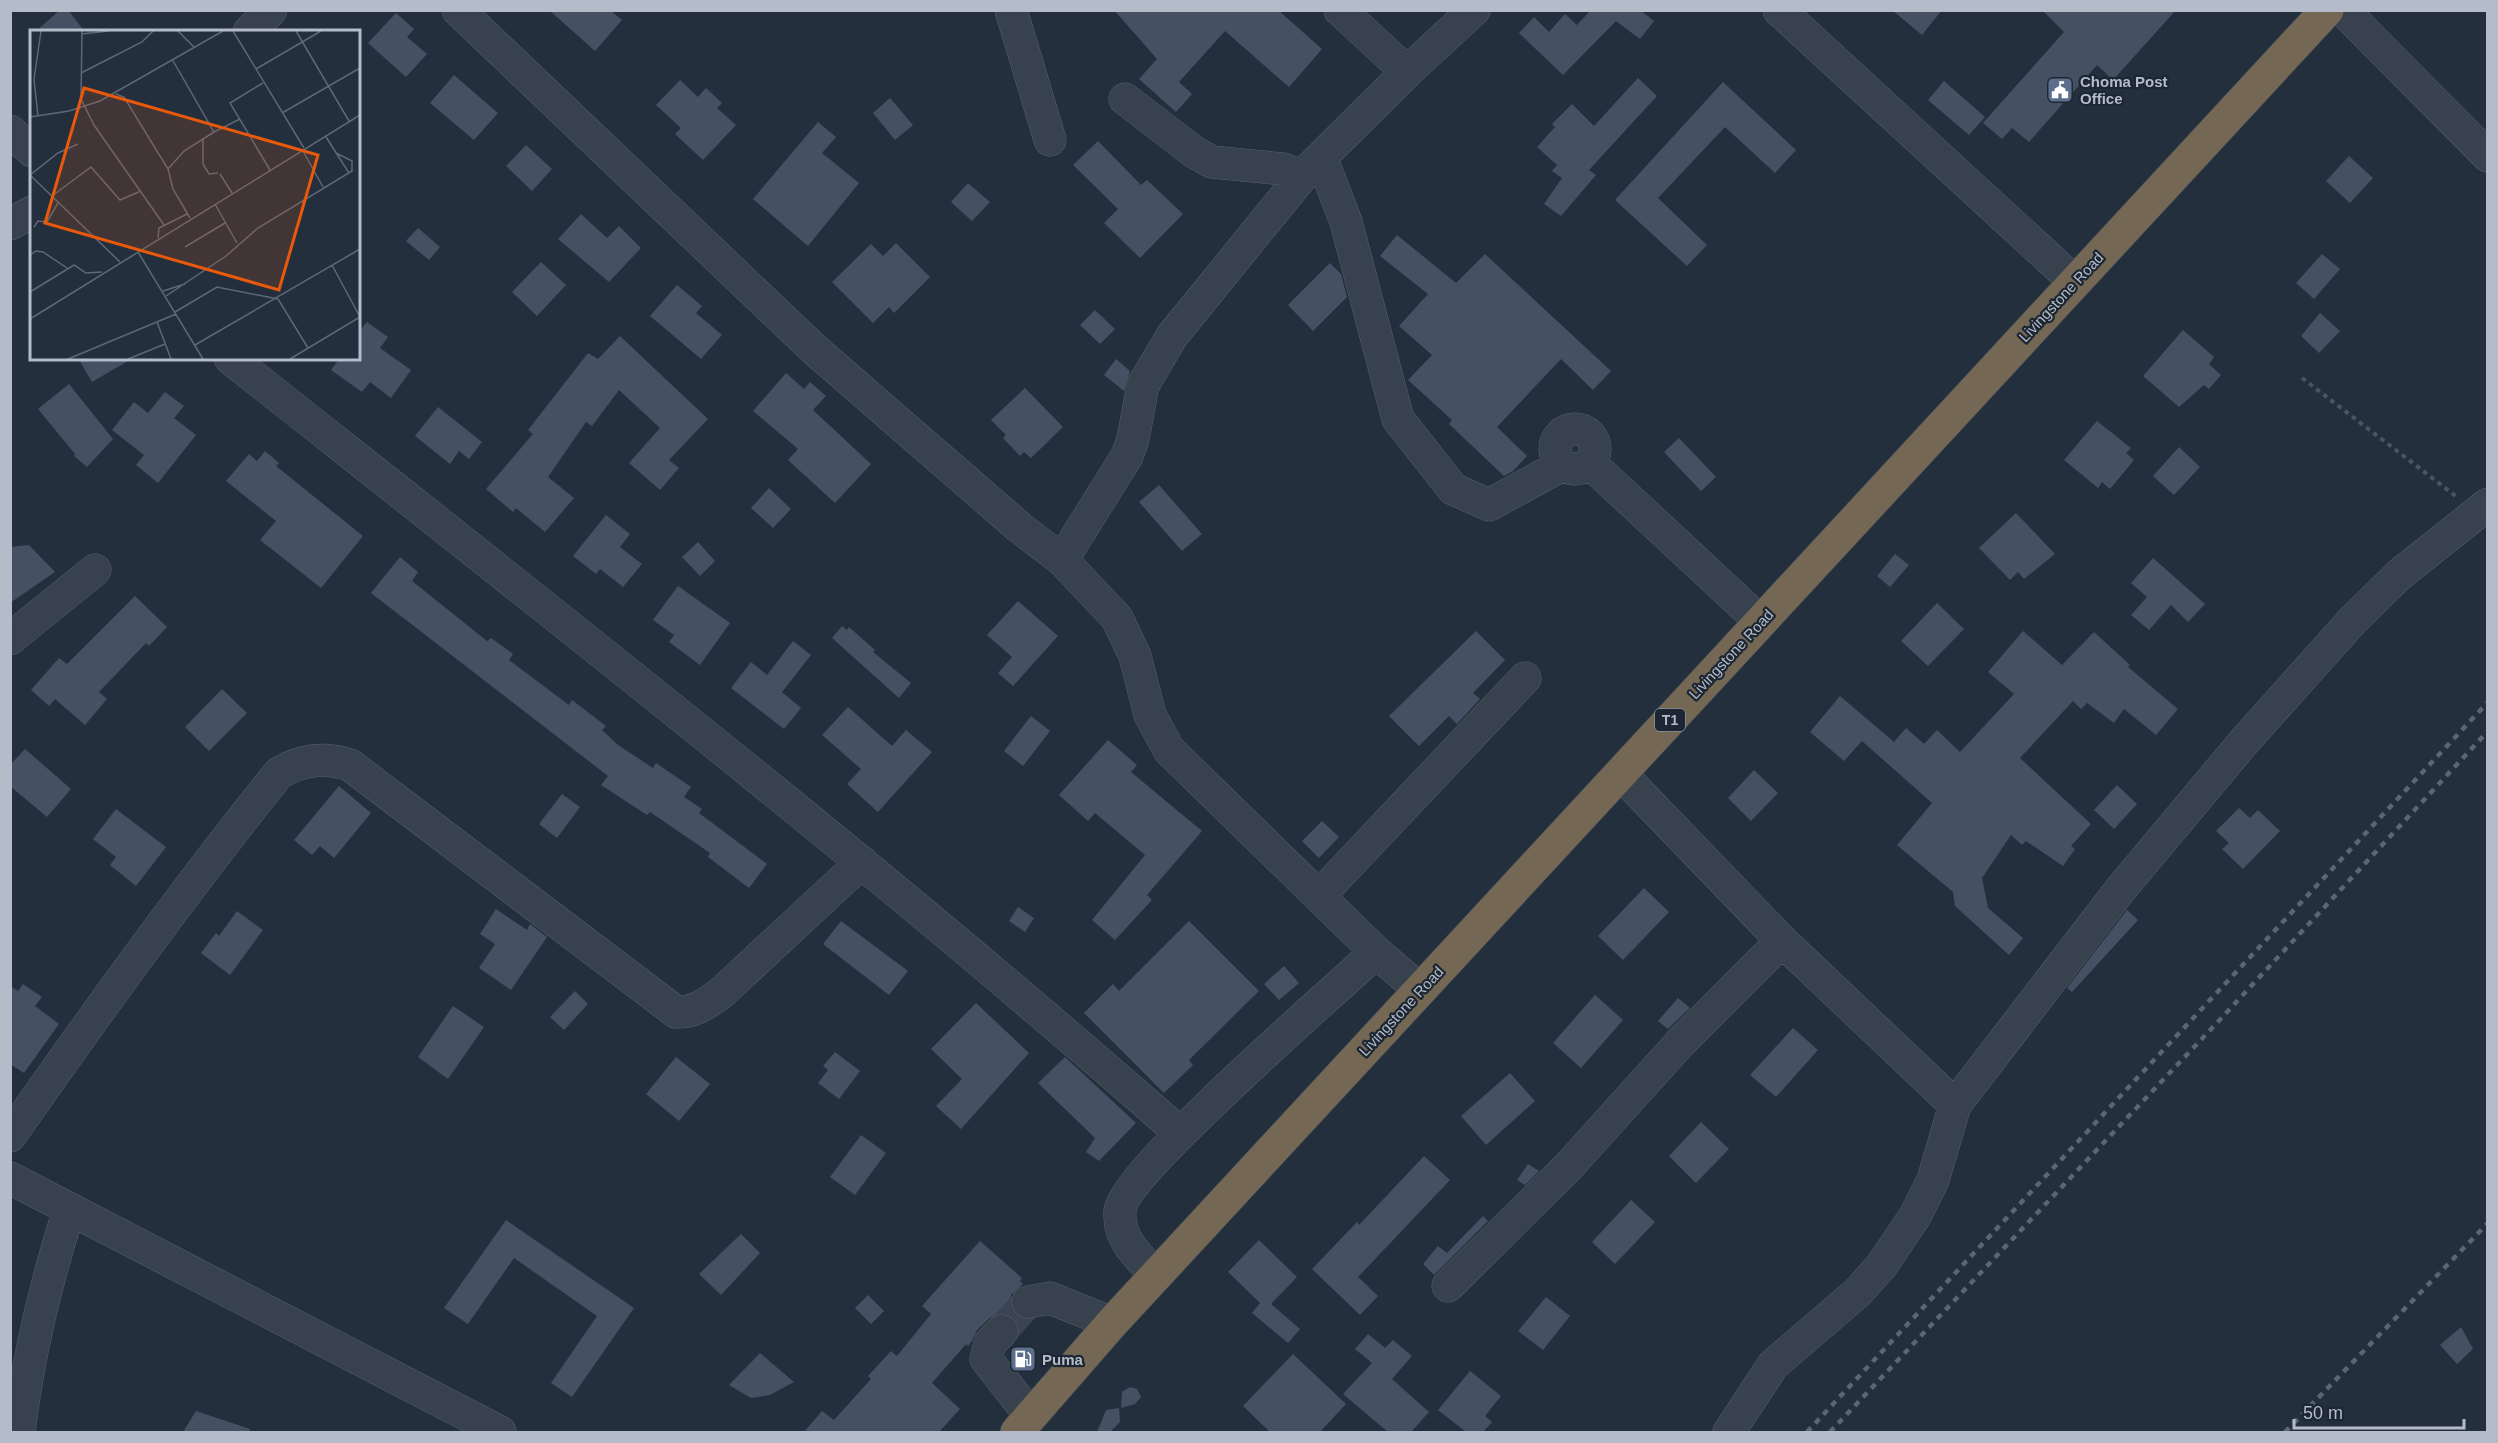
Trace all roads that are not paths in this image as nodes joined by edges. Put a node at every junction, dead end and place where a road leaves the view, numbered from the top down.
1 (271, 10) edge
2 (458, 10) edge
3 (1011, 10) edge
4 (1340, 10) edge
5 (1474, 10) edge
6 (1779, 10) edge
7 (2327, 10) edge
8 (2343, 10) edge
9 (251, 30) edge
10 (1407, 72) junction
11 (1125, 99) dead end
12 (10, 131) edge
13 (1050, 140) dead end
14 (30, 149) edge
15 (2487, 156) edge
16 (1312, 166) junction
17 (30, 214) edge
18 (10, 224) edge
19 (2075, 282) junction
20 (233, 360) edge
21 (2482, 508) edge
22 (1062, 560) junction
23 (95, 570) dead end
24 (1761, 621) junction
25 (10, 639) edge
26 (1525, 678) dead end
27 (1621, 774) junction
28 (862, 862) junction
29 (1319, 896) junction
30 (1782, 941) junction
31 (1376, 952) junction
32 (1420, 990) junction
33 (1955, 1105) junction
34 (1180, 1133) junction
35 (10, 1136) edge
36 (10, 1178) edge
37 (69, 1210) junction
38 (1156, 1275) junction
39 (1448, 1286) dead end
40 (1028, 1302) dead end
41 (1112, 1323) junction
42 (1002, 1331) tunnel mouth
43 (1024, 1424) edge
44 (19, 1432) edge
45 (500, 1432) edge
46 (1729, 1432) edge

1 - 9 street
2 - 22 street
3 - 13 street
4 - 10 street
5 - 10 street
6 - 19 street
7 - 19 highway, Livingstone Road / T1
8 - 15 street
10 - 16 street
11 - 16 street
12 - 14 street
16 - 22 street
16 - 24 street
17 - 18 street
19 - 24 highway, Livingstone Road / T1
20 - 28 street
21 - 33 street
22 - 29 street
23 - 25 street
24 - 27 highway, Livingstone Road / T1
26 - 29 street
27 - 30 street
27 - 32 highway, Livingstone Road / T1
28 - 34 street
28 - 35 street
29 - 31 street
30 - 33 street
30 - 39 street
31 - 32 street
31 - 34 street
32 - 38 highway, Livingstone Road / T1
33 - 46 street
34 - 38 street
36 - 37 street
37 - 44 street
37 - 45 street
38 - 41 highway, Livingstone Road / T1
40 - 41 street
41 - 43 highway, Livingstone Road / T1
42 - 43 street

